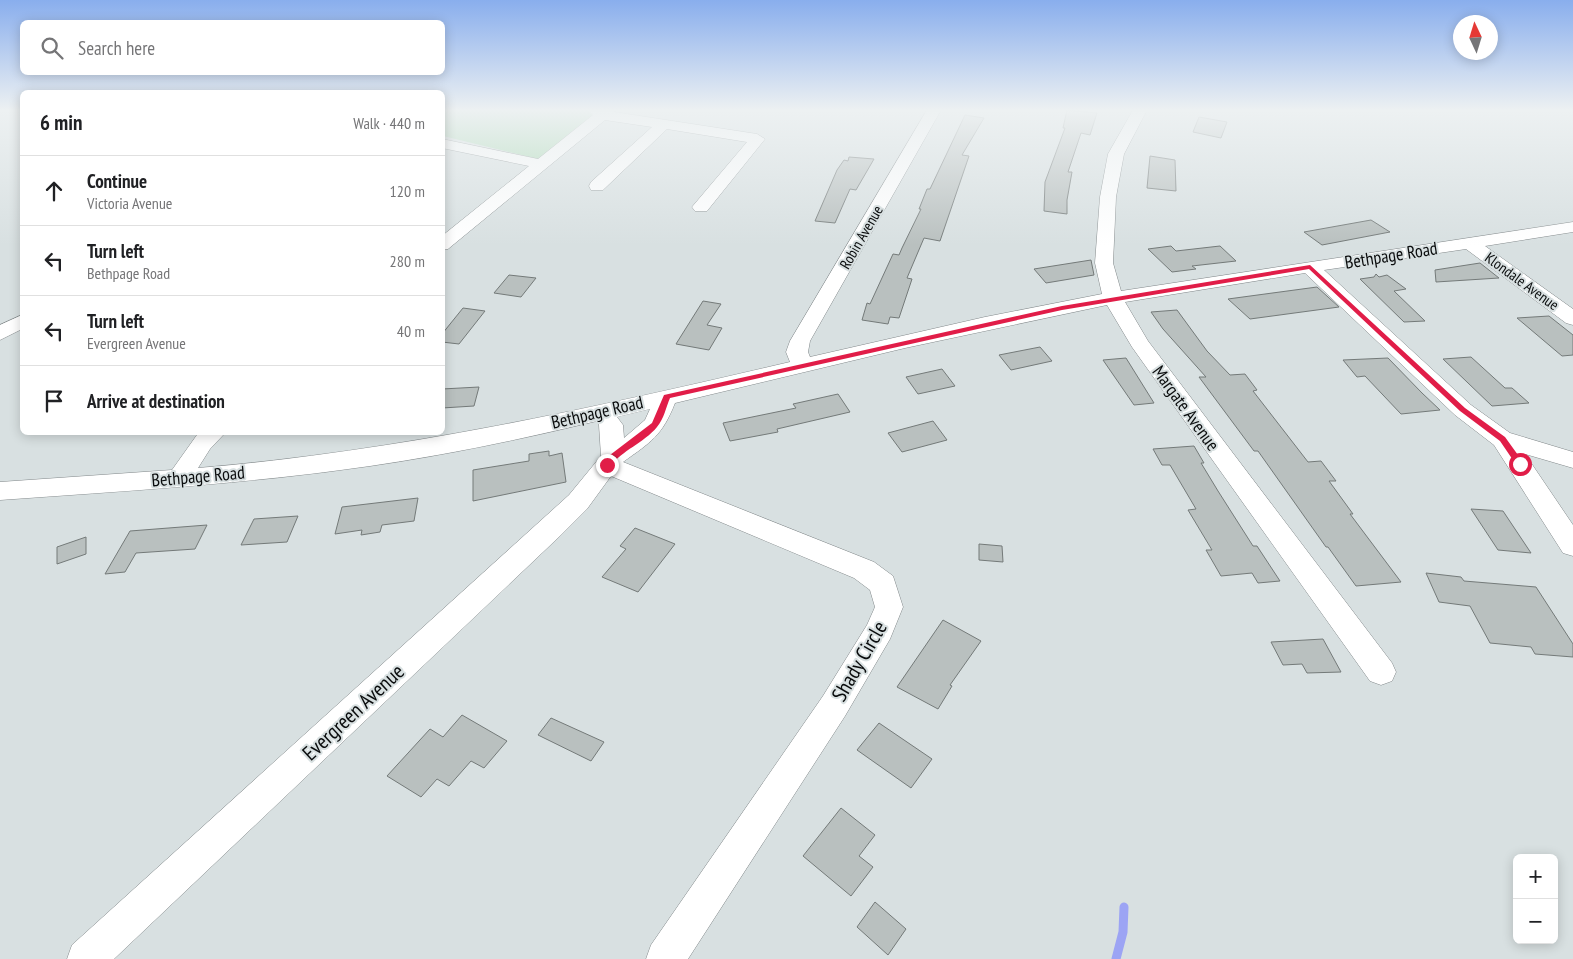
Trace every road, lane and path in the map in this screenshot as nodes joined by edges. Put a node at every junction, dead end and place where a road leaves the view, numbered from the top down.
1 (503, 155) edge
2 (552, 155) edge
3 (631, 155) edge
4 (747, 155) edge
5 (908, 155) edge
6 (1117, 155) edge
7 (541, 164) junction
8 (598, 186) dead end
9 (702, 208) dead end
10 (1573, 227) edge
11 (445, 243) edge
12 (1470, 243) junction
13 (1310, 267) junction
14 (1113, 299) junction
15 (1573, 319) edge
16 (20, 322) edge
17 (0, 334) edge
18 (802, 366) junction
19 (667, 396) junction
20 (603, 412) junction
21 (211, 435) edge
22 (1502, 439) junction
23 (1573, 460) edge
24 (610, 461) junction
25 (179, 478) junction
26 (2, 484) edge
27 (1573, 546) edge
28 (1381, 672) dead end
29 (86, 959) edge
30 (665, 959) edge

1 - 7 street
2 - 7 street
3 - 8 street
4 - 9 street
5 - 18 street, Robin Avenue
6 - 14 street, Margate Avenue
7 - 11 street
10 - 12 street, Bethpage Road
12 - 13 street, Bethpage Road
12 - 15 street, Klondale Avenue
13 - 14 street, Bethpage Road
13 - 22 street
14 - 18 street, Bethpage Road
14 - 28 street, Margate Avenue
16 - 17 street
18 - 19 street, Bethpage Road
19 - 20 street, Bethpage Road
19 - 24 street, Evergreen Avenue
20 - 24 street
20 - 25 street, Bethpage Road
21 - 25 street
22 - 23 street
22 - 27 street
24 - 29 street, Evergreen Avenue
24 - 30 street, Shady Circle
25 - 26 street, Bethpage Road

